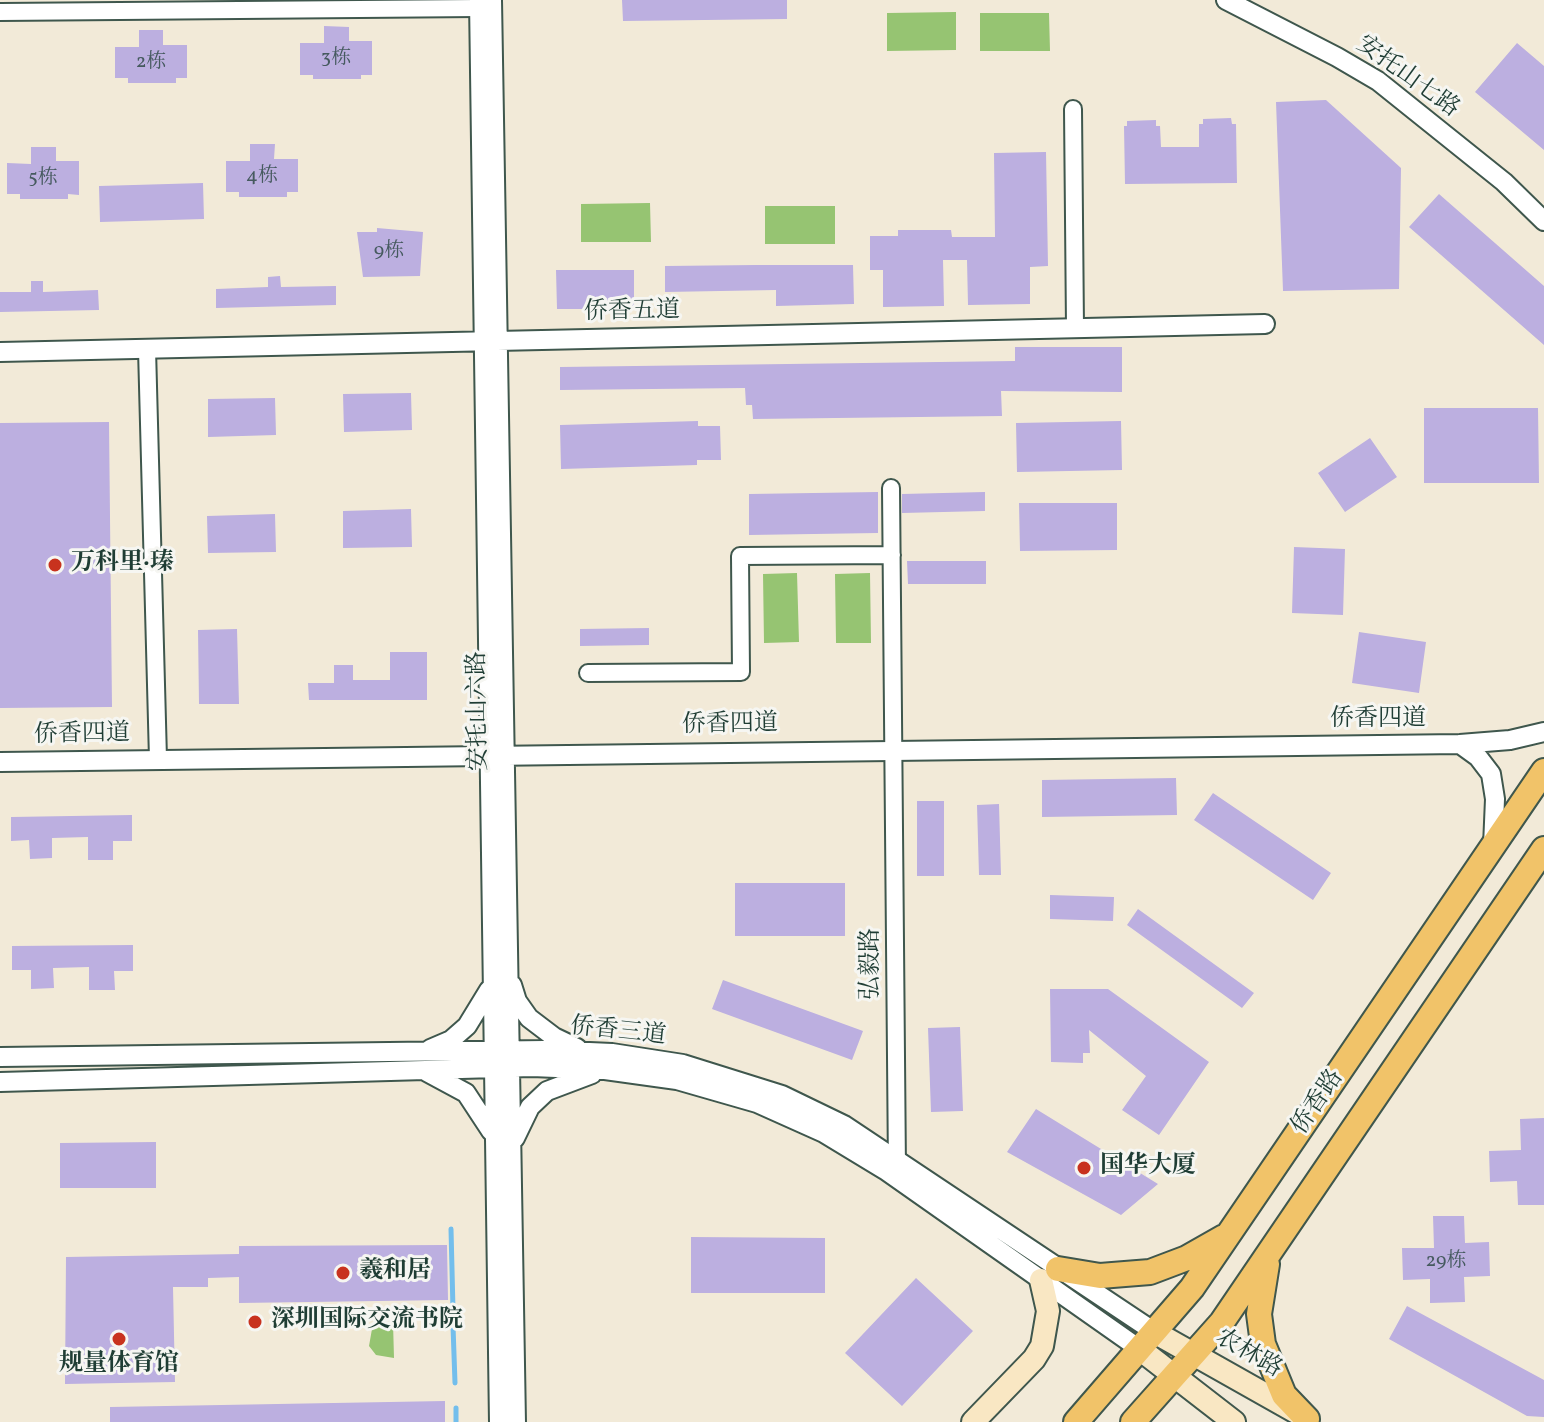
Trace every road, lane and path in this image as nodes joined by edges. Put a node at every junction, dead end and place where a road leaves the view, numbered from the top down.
1 (1226, 0) edge
2 (483, 3) edge
3 (0, 12) edge
4 (1073, 109) dead end
5 (1544, 221) edge
6 (1265, 324) dead end
7 (1075, 328) junction
8 (490, 340) junction
9 (147, 349) junction
10 (0, 352) edge
11 (891, 488) dead end
12 (892, 555) junction
13 (588, 673) dead end
14 (1544, 732) edge
15 (1460, 744) junction
16 (896, 748) junction
17 (496, 754) junction
18 (158, 759) junction
19 (0, 762) edge
20 (1544, 771) edge
21 (1493, 846) junction
22 (1544, 849) edge
23 (508, 961) junction
24 (492, 976) junction
25 (419, 1052) junction
26 (595, 1052) junction
27 (0, 1057) edge
28 (501, 1059) junction
29 (404, 1069) junction
30 (621, 1072) junction
31 (0, 1082) edge
32 (495, 1145) junction
33 (897, 1158) junction
34 (511, 1160) junction
35 (897, 1179) junction
36 (1233, 1231) junction
37 (1269, 1251) junction
38 (1050, 1274) junction
39 (1148, 1342) junction
40 (1195, 1355) junction
41 (1175, 1378) junction
42 (1310, 1420) edge
43 (499, 1422) edge
44 (516, 1422) edge
45 (973, 1422) edge
46 (1076, 1422) edge
47 (1133, 1422) edge
48 (1234, 1422) edge

1 - 5 street, 安托山七路
2 - 3 street
2 - 8 street, 安托山六路
4 - 7 street
6 - 7 street, 侨香五道
7 - 8 street, 侨香五道
8 - 9 street, 侨香五道
8 - 17 street, 安托山六路
9 - 10 street, 侨香五道
9 - 18 street
11 - 12 street, 弘毅路
12 - 13 street
12 - 16 street, 弘毅路
14 - 15 street, 侨香四道
15 - 16 street, 侨香四道
15 - 21 street
16 - 17 street, 侨香四道
16 - 33 street, 弘毅路
17 - 18 street, 侨香四道
17 - 23 street, 安托山六路
17 - 24 street, 安托山六路
18 - 19 street, 侨香四道
20 - 21 main road, 侨香路
21 - 36 main road, 侨香路
22 - 37 main road, 侨香路
23 - 26 street
23 - 28 street, 安托山六路
24 - 25 street
24 - 28 street, 安托山六路
25 - 27 street, 侨香三道
25 - 28 street, 侨香三道
26 - 28 street, 侨香三道
26 - 33 street, 侨香三道
28 - 29 street, 侨香三道
28 - 30 street, 侨香三道
28 - 32 street, 安托山六路
28 - 34 street, 安托山六路
29 - 31 street, 侨香三道
29 - 32 street
30 - 34 street
30 - 35 street, 侨香三道
32 - 43 street, 安托山六路
33 - 35 street, 弘毅路
33 - 38 street, 侨香三道
34 - 44 street, 安托山六路
35 - 38 street, 侨香三道
36 - 38 main road
36 - 39 main road, 侨香路
37 - 40 main road, 侨香路
37 - 42 main road
38 - 39 street, 侨香三道
38 - 45 main road
39 - 40 main road, 农林路
39 - 41 main road
39 - 46 main road, 侨香路
40 - 41 main road, 侨香路
40 - 42 main road, 农林路
41 - 47 main road, 侨香路
41 - 48 main road

